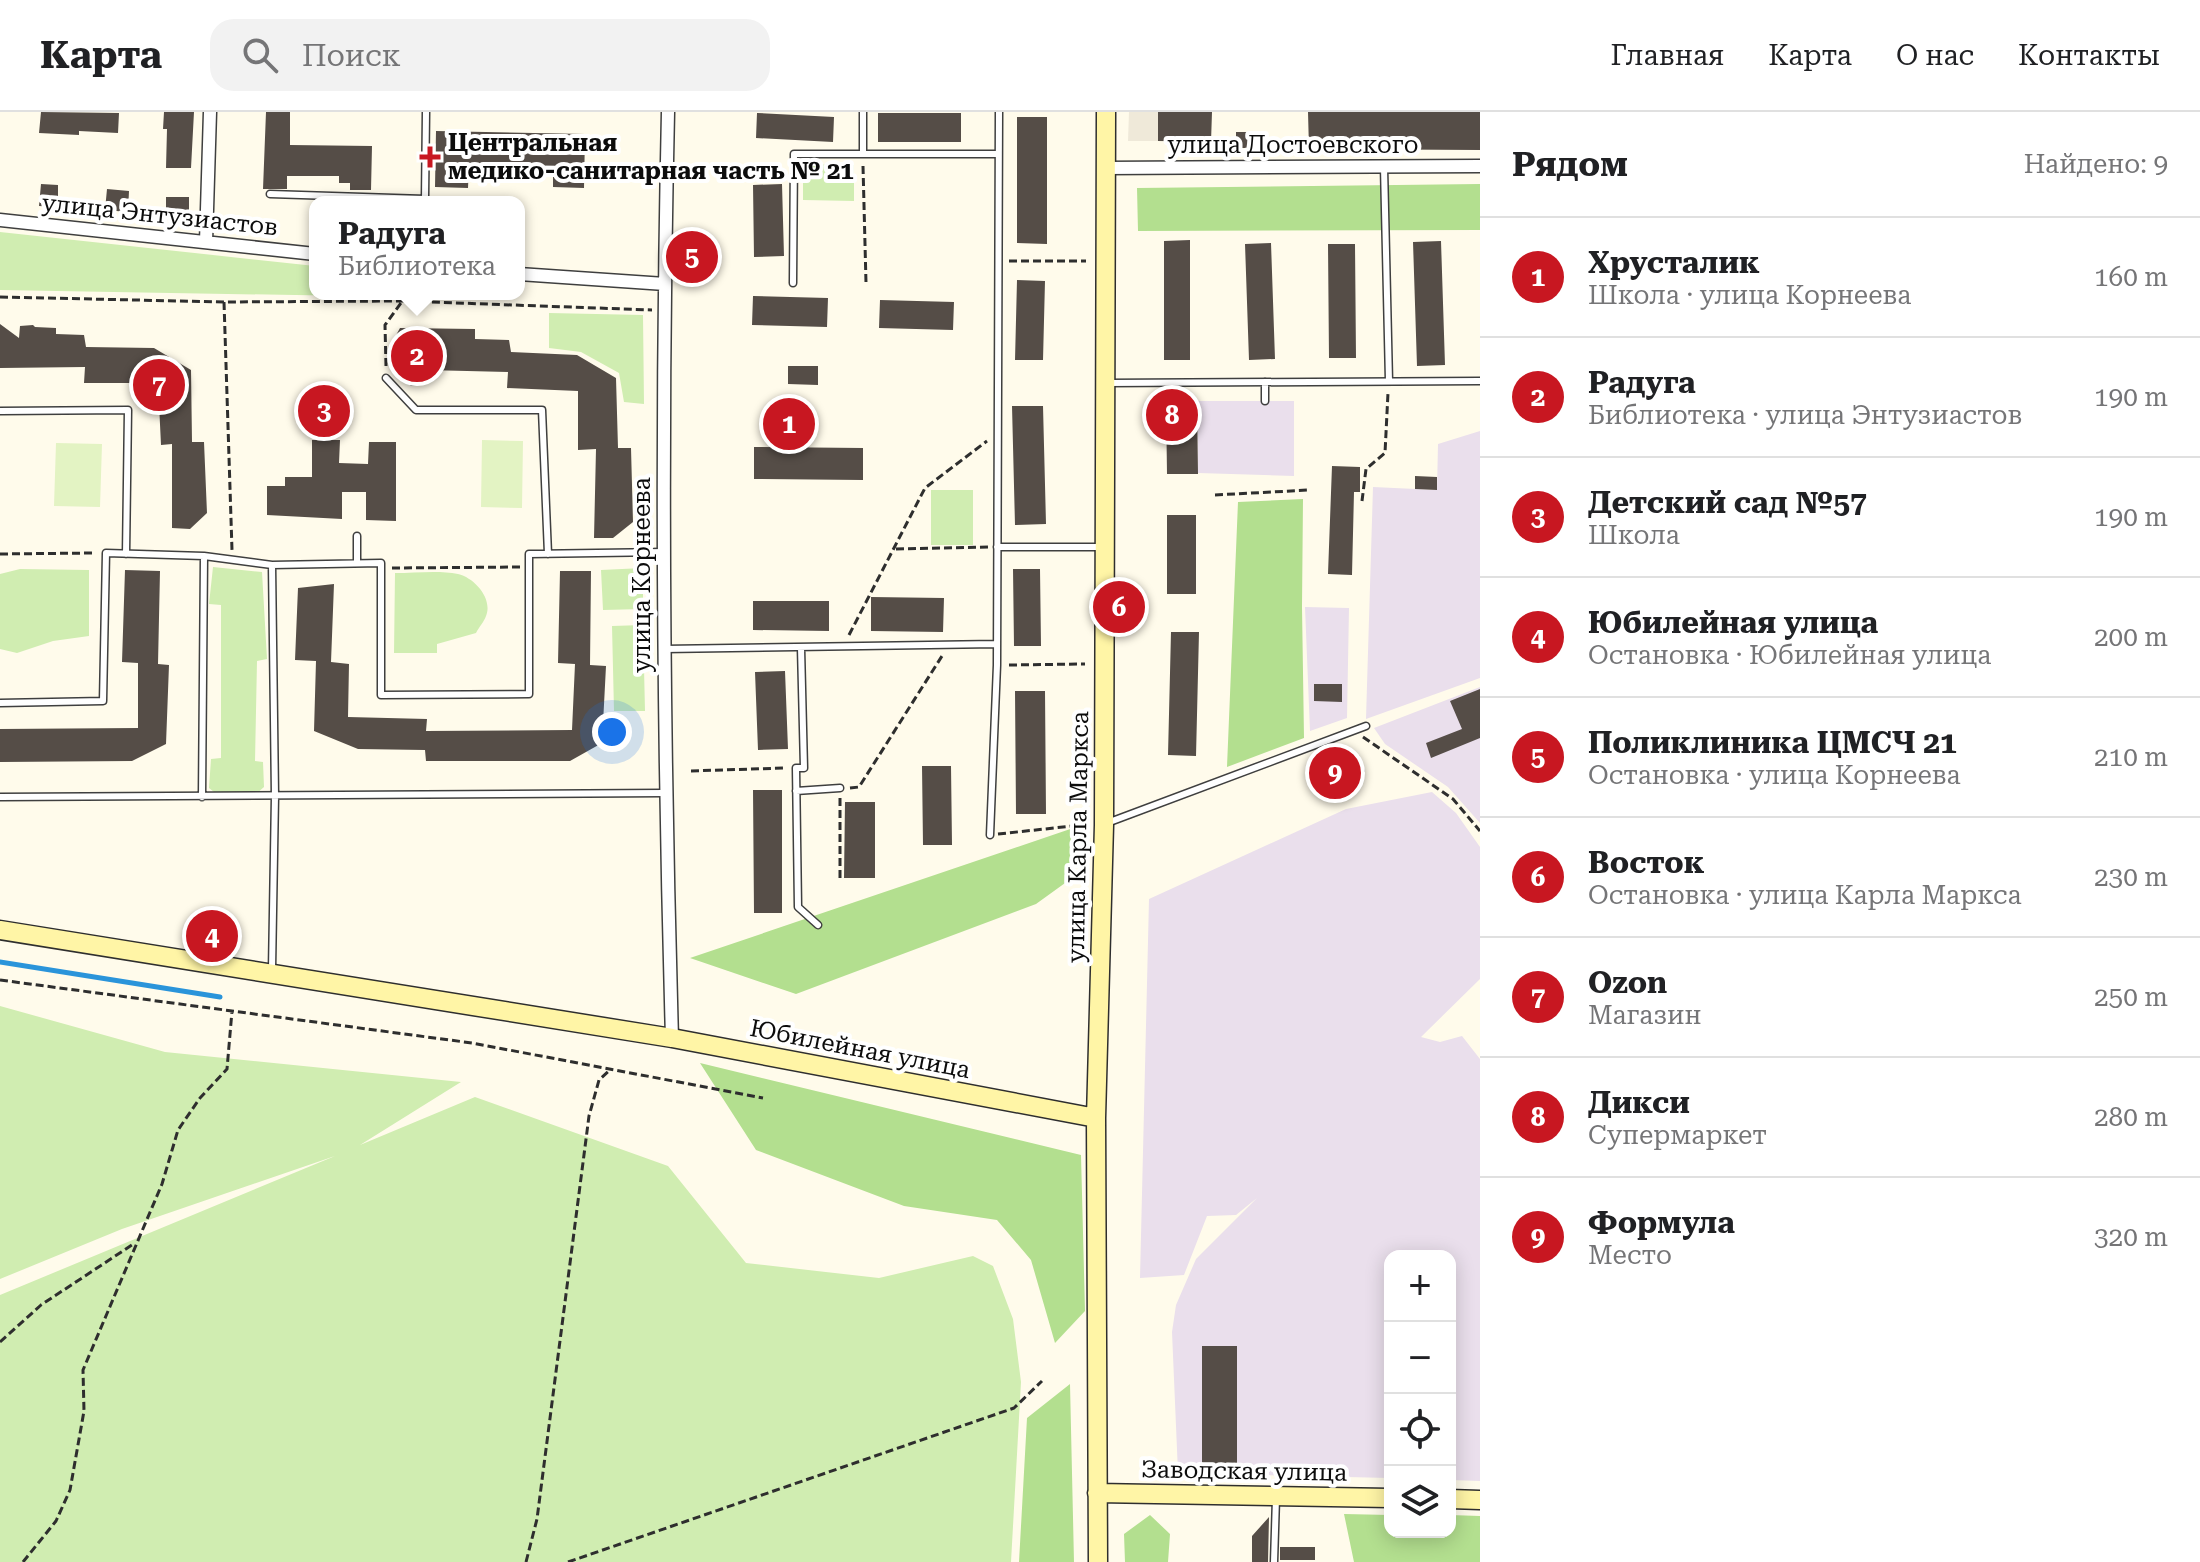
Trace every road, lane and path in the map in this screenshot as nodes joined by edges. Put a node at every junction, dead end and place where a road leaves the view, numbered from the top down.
1 (210, 112) edge
2 (426, 112) edge
3 (668, 112) edge
4 (863, 112) edge
5 (999, 112) edge
6 (1106, 112) edge
7 (863, 154) junction
8 (998, 154) junction
9 (1480, 166) edge
10 (1384, 167) junction
11 (1105, 168) junction
12 (270, 194) dead end
13 (332, 196) edge
14 (425, 196) edge
15 (0, 220) edge
16 (206, 242) junction
17 (309, 253) edge
18 (998, 261) junction
19 (1086, 261) dead end
20 (525, 274) edge
21 (793, 283) dead end
22 (866, 283) dead end
23 (665, 284) junction
24 (0, 297) edge
25 (402, 301) junction
26 (224, 302) junction
27 (652, 310) dead end
28 (386, 378) joint
29 (1389, 381) junction
30 (1480, 381) edge
31 (1265, 382) junction
32 (1104, 383) junction
33 (1265, 401) dead end
34 (0, 411) edge
35 (997, 434) junction
36 (1309, 490) dead end
37 (1215, 495) dead end
38 (1362, 501) dead end
39 (357, 536) dead end
40 (997, 547) junction
41 (1105, 547) junction
42 (895, 549) junction
43 (665, 552) junction
44 (106, 553) junction
45 (0, 554) edge
46 (126, 554) junction
47 (548, 554) junction
48 (204, 556) junction
49 (233, 560) junction
50 (357, 563) junction
51 (272, 565) junction
52 (528, 567) junction
53 (381, 568) junction
54 (996, 644) junction
55 (948, 646) junction
56 (842, 647) junction
57 (801, 648) junction
58 (664, 649) junction
59 (1085, 664) dead end
60 (997, 665) junction
61 (0, 703) edge
62 (1366, 726) dead end
63 (1353, 731) junction
64 (796, 768) junction
65 (691, 771) dead end
66 (840, 788) junction
67 (796, 791) junction
68 (665, 793) junction
69 (275, 796) junction
70 (0, 797) edge
71 (202, 797) junction
72 (1082, 825) dead end
73 (1104, 825) junction
74 (1480, 831) edge
75 (990, 835) joint
76 (840, 878) dead end
77 (818, 925) dead end
78 (0, 930) edge
79 (272, 973) junction
80 (0, 980) edge
81 (232, 1011) junction
82 (672, 1038) junction
83 (611, 1069) junction
84 (763, 1098) dead end
85 (1096, 1118) junction
86 (135, 1243) junction
87 (0, 1342) edge
88 (1042, 1381) dead end
89 (1097, 1493) junction
90 (1276, 1494) junction
91 (1384, 1498) edge
92 (1456, 1499) edge
93 (1480, 1500) edge
94 (23, 1562) edge
95 (526, 1562) edge
96 (568, 1562) edge
97 (1098, 1562) edge
98 (1274, 1562) edge

1 - 16 street
2 - 14 lane
3 - 23 street, улица Корнеева
4 - 7 lane
5 - 8 lane
6 - 11 main road, улица Карла Маркса
7 - 8 lane
7 - 21 lane
7 - 22 path
8 - 18 lane
9 - 10 street, улица Достоевского
10 - 11 street, улица Достоевского
10 - 29 lane
11 - 32 main road, улица Карла Маркса
12 - 13 lane
15 - 16 street, улица Энтузиастов
16 - 17 street, улица Энтузиастов
18 - 19 path
18 - 35 lane
20 - 23 street
23 - 43 street, улица Корнеева
24 - 26 path
25 - 26 path
25 - 27 path
25 - 28 path
26 - 49 path
28 - 47 lane
29 - 30 lane
29 - 31 lane
29 - 38 path
31 - 32 lane
31 - 33 lane
32 - 41 main road, улица Карла Маркса
34 - 46 lane
35 - 40 lane
35 - 42 path
36 - 37 path
39 - 50 lane
40 - 41 lane
40 - 42 path
40 - 54 lane
41 - 73 main road, улица Карла Маркса
42 - 56 path
43 - 47 lane
43 - 58 street, улица Корнеева
44 - 45 path
44 - 46 lane
44 - 61 lane
46 - 48 lane
47 - 52 lane
48 - 49 lane
48 - 71 lane
49 - 51 lane
50 - 51 lane
50 - 53 lane
51 - 69 lane
52 - 53 path
52 - 53 lane
54 - 55 lane
54 - 60 lane
55 - 56 lane
55 - 66 path
56 - 57 lane
57 - 58 lane
57 - 64 lane
58 - 68 street, улица Корнеева
59 - 60 path
60 - 75 lane
62 - 63 lane
63 - 73 lane
63 - 74 path
64 - 65 path
64 - 67 lane
66 - 67 lane
66 - 76 path
67 - 77 lane
68 - 69 lane
68 - 82 street, улица Корнеева
69 - 71 lane
69 - 79 lane
70 - 71 lane
72 - 75 path
73 - 85 main road, улица Карла Маркса
78 - 79 main road, Юбилейная улица
79 - 82 main road, Юбилейная улица
80 - 81 path
81 - 83 path
81 - 86 path
82 - 85 main road, Юбилейная улица
83 - 84 path
83 - 95 path
85 - 89 main road, улица Карла Маркса
86 - 87 path
86 - 94 path
88 - 96 path
89 - 90 main road, Заводская улица
89 - 97 main road, улица Карла Маркса
90 - 91 main road, Заводская улица
90 - 98 lane
92 - 93 main road

